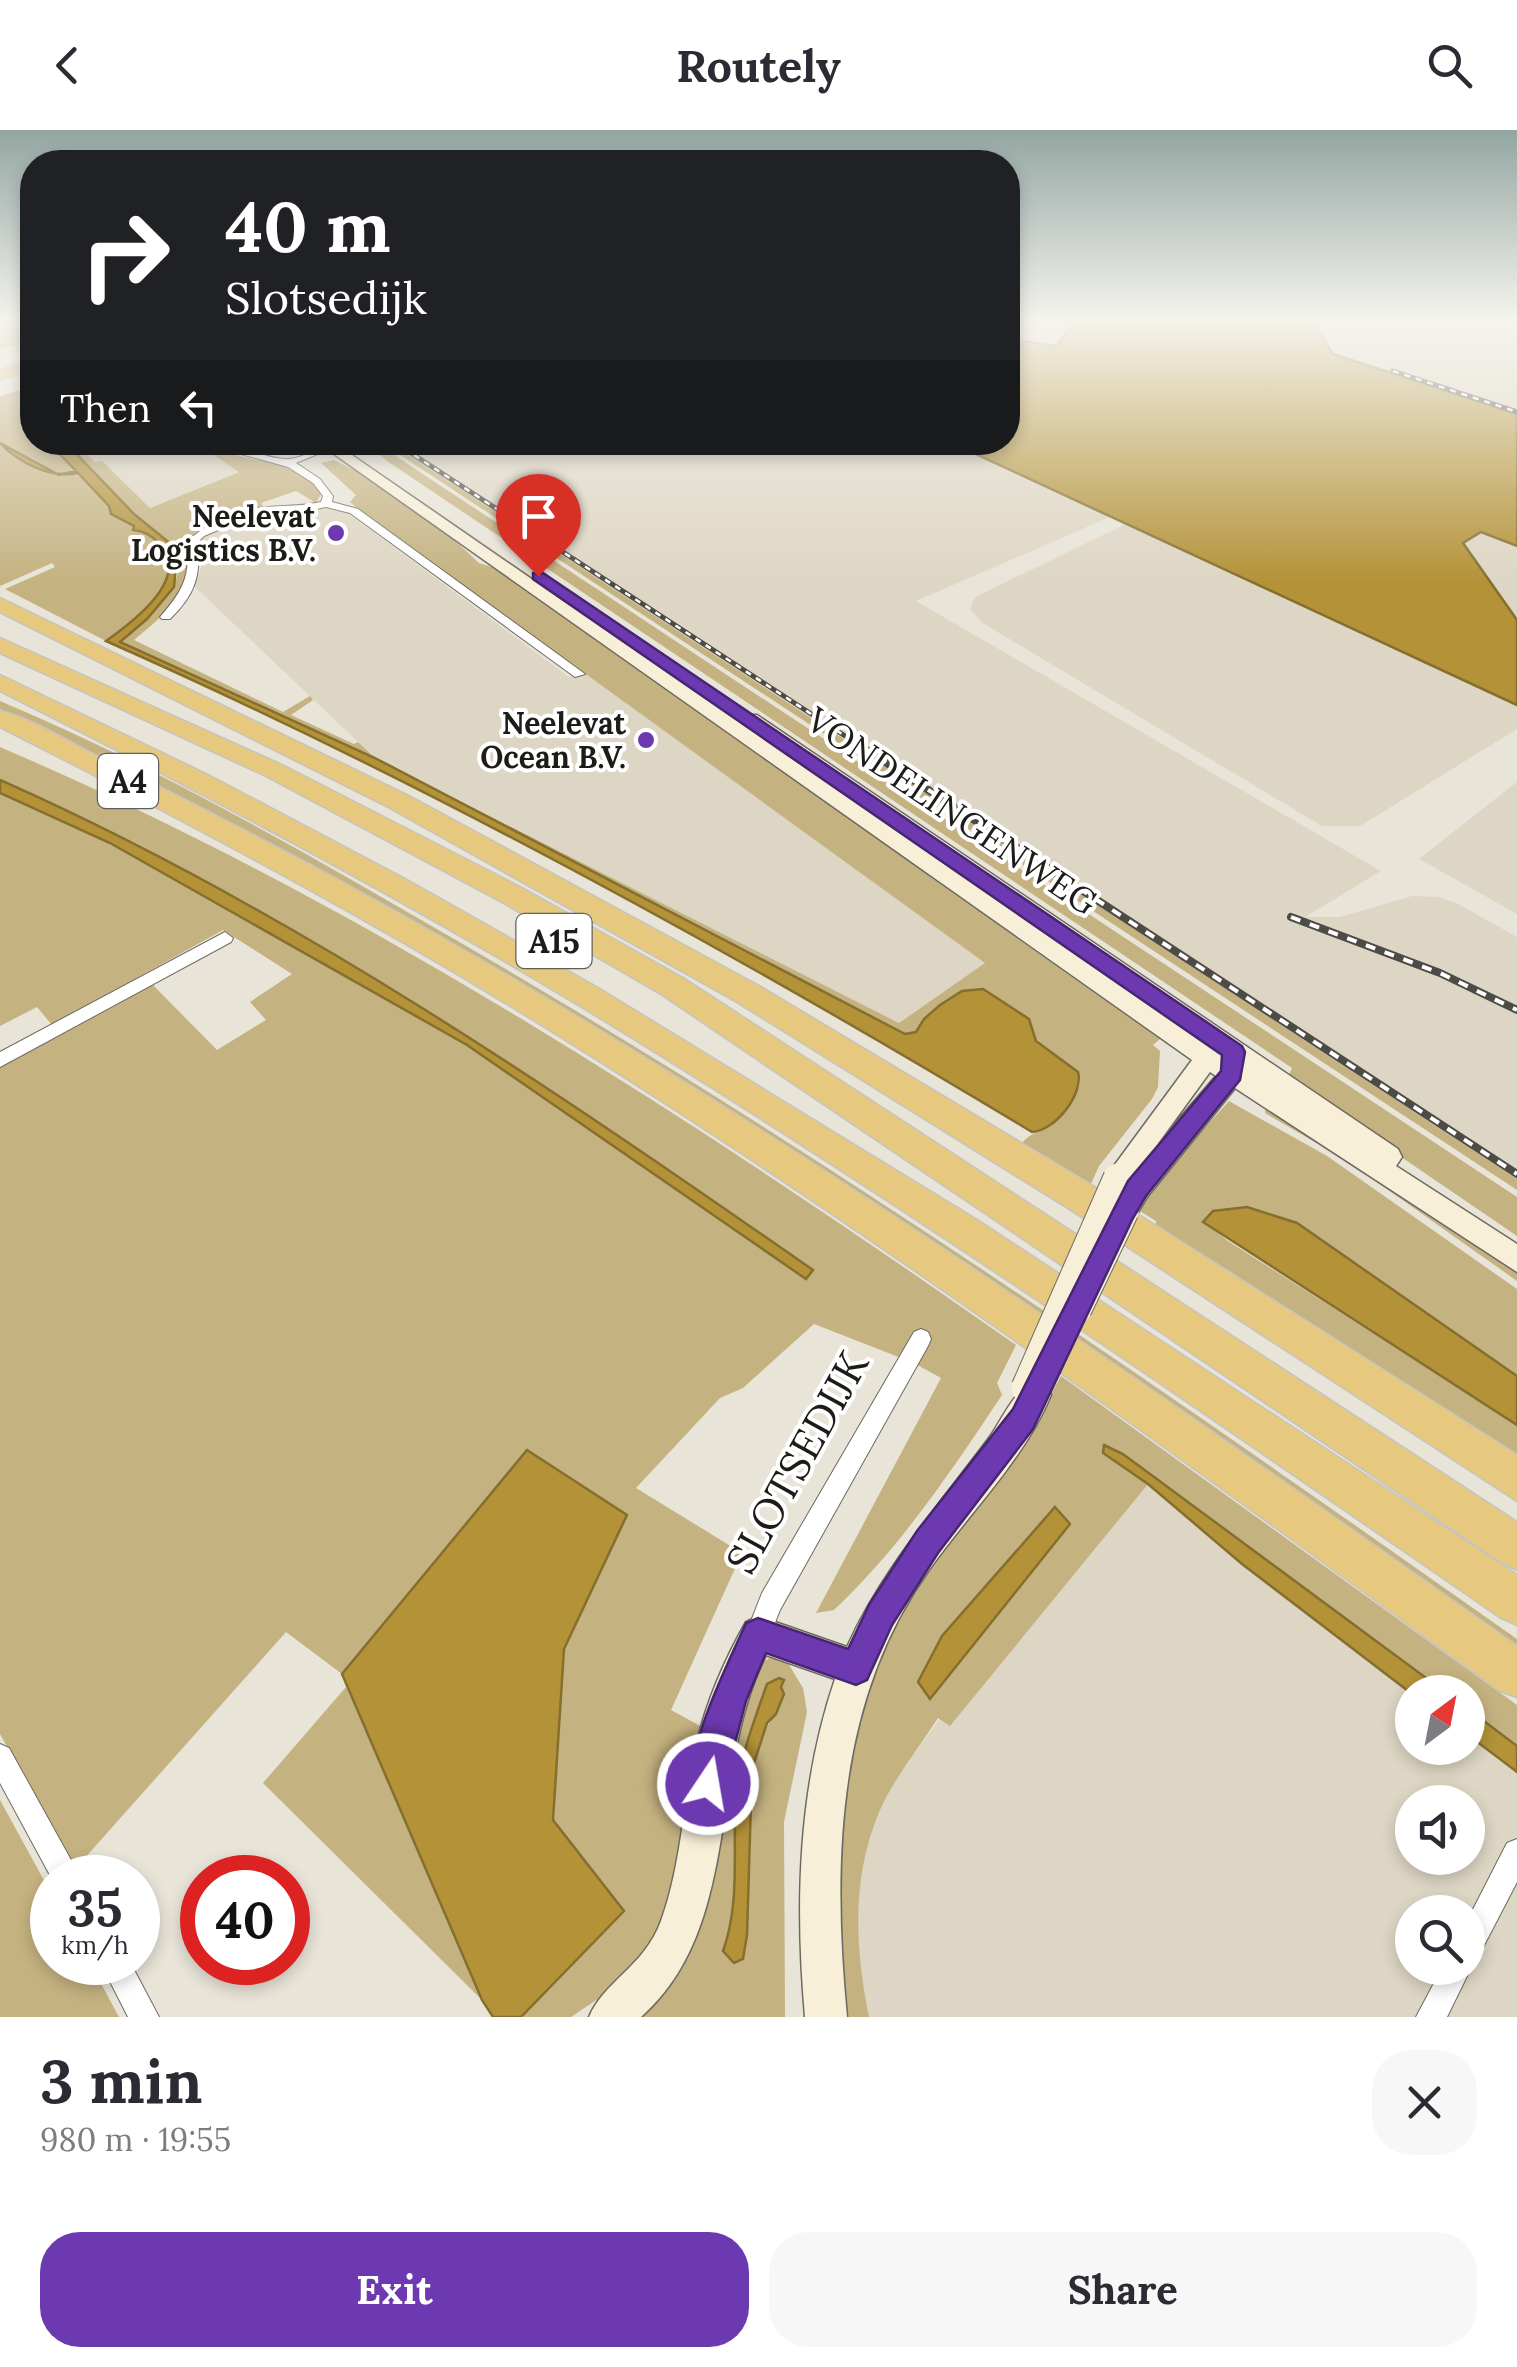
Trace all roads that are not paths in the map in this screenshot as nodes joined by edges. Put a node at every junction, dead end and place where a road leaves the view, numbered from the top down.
1 (247, 455) edge
2 (306, 455) edge
3 (350, 455) edge
4 (294, 460) junction
5 (326, 504) junction
6 (0, 604) edge
7 (166, 617) dead end
8 (0, 644) edge
9 (0, 660) edge
10 (579, 674) dead end
11 (0, 682) edge
12 (0, 692) edge
13 (0, 718) edge
14 (0, 739) edge
15 (127, 742) junction
16 (255, 846) junction
17 (225, 938) dead end
18 (0, 1060) edge
19 (1224, 1061) junction
20 (1263, 1094) junction
21 (1213, 1097) junction
22 (1126, 1192) junction
23 (995, 1201) junction
24 (1517, 1244) edge
25 (1517, 1259) edge
26 (921, 1339) dead end
27 (1517, 1480) edge
28 (1517, 1548) edge
29 (1517, 1602) edge
30 (758, 1634) junction
31 (856, 1668) junction
32 (1517, 1674) edge
33 (0, 1757) edge
34 (1517, 1853) edge
35 (54, 1855) edge
36 (1485, 1914) edge
37 (127, 1985) edge
38 (1448, 1985) edge
39 (144, 2017) edge
40 (610, 2017) edge
41 (826, 2017) edge
42 (1431, 2017) edge

1 - 4 street
2 - 4 street
3 - 19 main road, VONDELINGENWEG
4 - 5 street
5 - 7 street
5 - 10 street
6 - 27 highway, A15
8 - 23 highway, A15
9 - 23 highway, A15
11 - 15 highway, A15
12 - 15 highway, A4
13 - 16 highway, A4
14 - 16 highway, A15
15 - 29 highway, A15
16 - 32 highway, A15
17 - 18 street
19 - 20 main road, VONDELINGENWEG
19 - 21 main road
19 - 22 main road
19 - 24 main road, VONDELINGENWEG
20 - 21 main road
20 - 25 main road, VONDELINGENWEG
21 - 22 main road
22 - 31 main road, bridge
23 - 28 highway, A15
26 - 30 street, SLOTSEDIJK
30 - 31 main road, SLOTSEDIJK
30 - 40 main road, SLOTSEDIJK
31 - 41 main road
33 - 35 street
34 - 36 street
37 - 39 street
38 - 42 street

